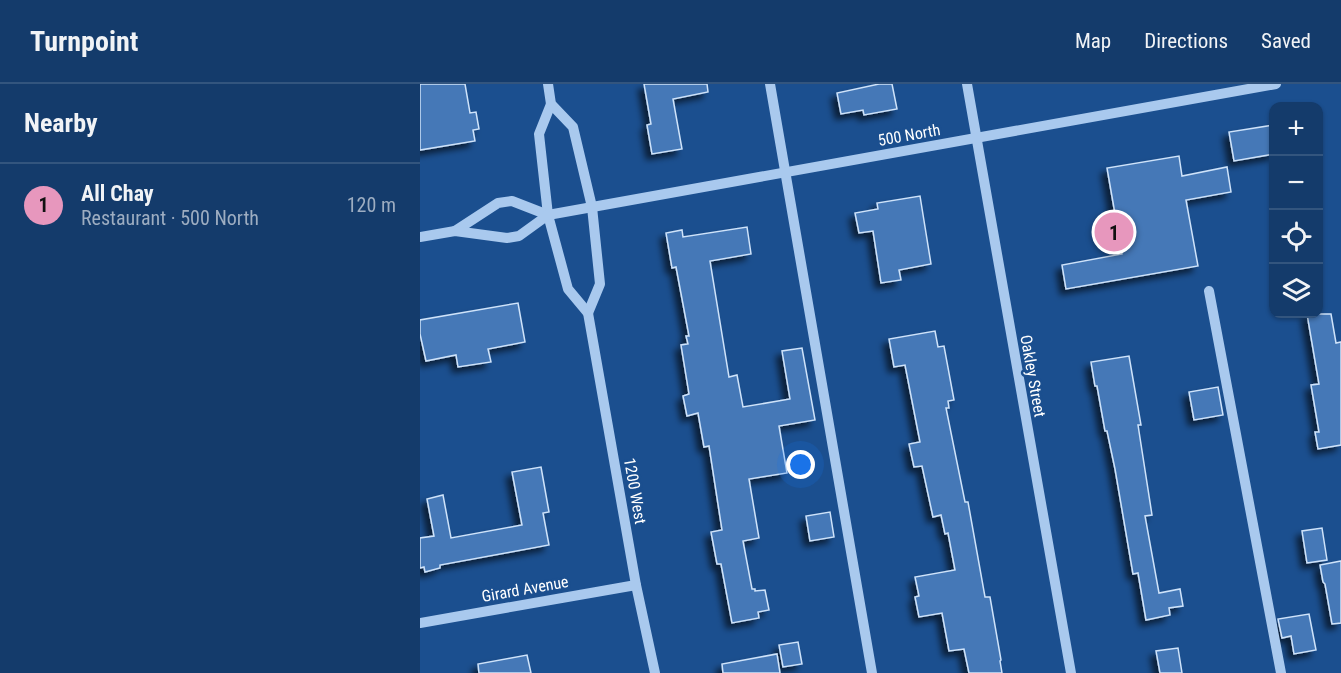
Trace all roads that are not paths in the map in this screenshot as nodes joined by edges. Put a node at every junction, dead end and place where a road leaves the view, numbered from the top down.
1 (548, 84) edge
2 (770, 84) edge
3 (967, 84) edge
4 (1276, 84) edge
5 (551, 104) junction
6 (976, 138) junction
7 (786, 172) junction
8 (592, 207) junction
9 (548, 215) junction
10 (455, 231) junction
11 (420, 237) edge
12 (1209, 291) dead end
13 (588, 313) junction
14 (636, 585) junction
15 (420, 623) edge
16 (655, 673) edge
17 (872, 673) edge
18 (1071, 673) edge
19 (1281, 673) edge

1 - 5 street
2 - 7 street
3 - 6 street, Oakley Street
4 - 6 street, 500 North
5 - 8 street
5 - 9 street, 1200 West
6 - 7 street, 500 North
6 - 18 street, Oakley Street
7 - 8 street, 500 North
7 - 17 street
8 - 9 street, 500 North
8 - 13 street
9 - 10 street, 500 North
9 - 10 street, 500 North
9 - 13 street, 1200 West
10 - 11 street, 500 North
12 - 19 street
13 - 14 street, 1200 West
14 - 15 street, Girard Avenue
14 - 16 street, 1200 West

